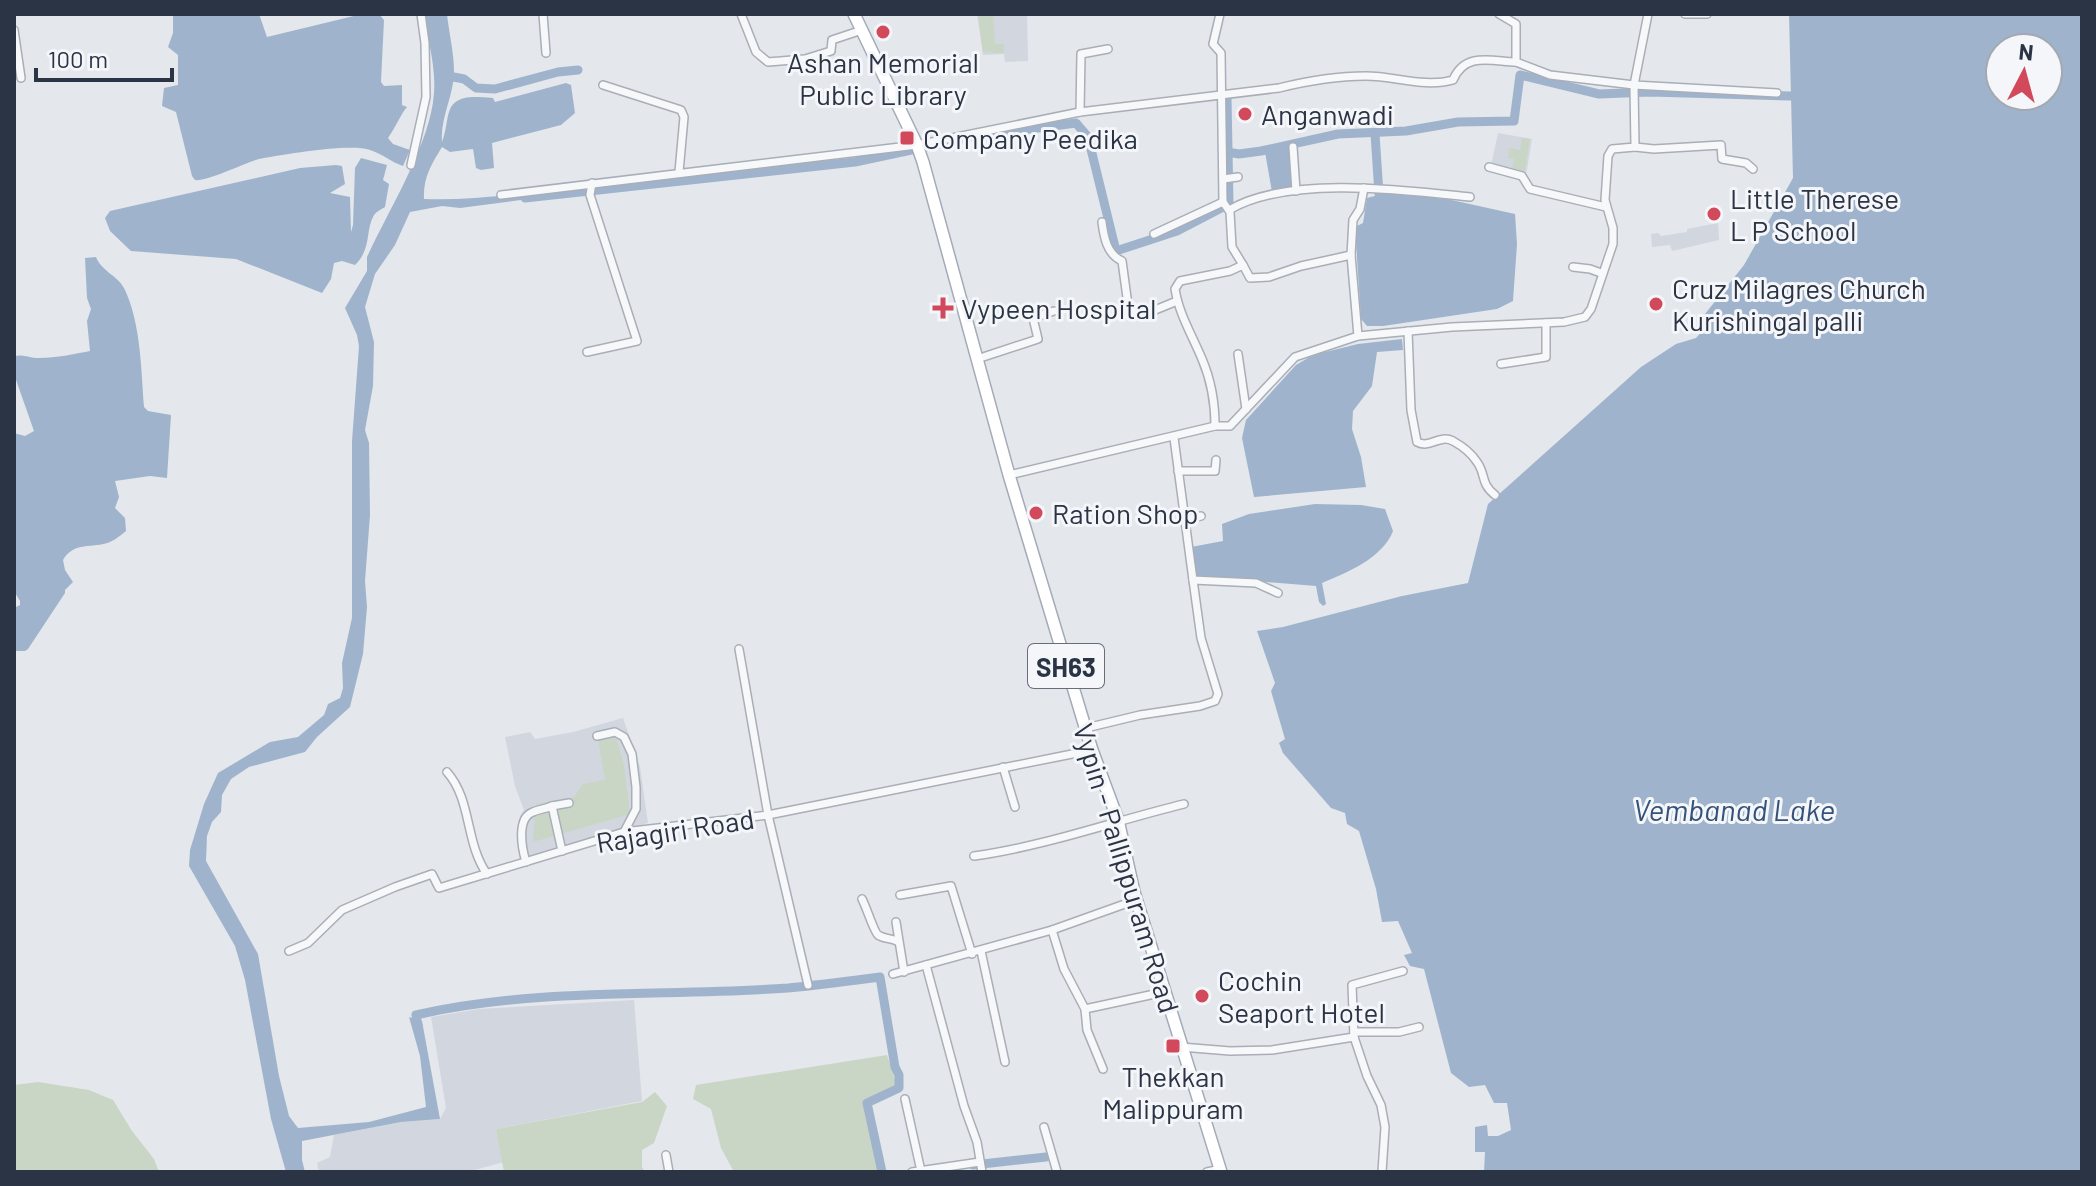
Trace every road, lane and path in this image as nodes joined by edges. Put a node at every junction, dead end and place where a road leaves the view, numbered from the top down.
1 (421, 14) edge
2 (543, 14) edge
3 (741, 14) edge
4 (854, 14) edge
5 (1220, 14) edge
6 (1499, 14) edge
7 (1648, 14) edge
8 (1685, 14) edge
9 (1707, 14) edge
10 (14, 30) edge
11 (862, 30) junction
12 (1108, 49) dead end
13 (546, 53) dead end
14 (1516, 62) junction
15 (21, 78) dead end
16 (603, 85) dead end
17 (1634, 90) junction
18 (1223, 93) junction
19 (1777, 93) dead end
20 (1080, 112) junction
21 (1293, 147) dead end
22 (1635, 147) junction
23 (919, 150) junction
24 (411, 165) dead end
25 (1489, 167) dead end
26 (1753, 169) dead end
27 (679, 172) junction
28 (1238, 177) dead end
29 (1223, 179) junction
30 (592, 183) junction
31 (1370, 189) junction
32 (1296, 191) junction
33 (501, 195) dead end
34 (1470, 197) dead end
35 (1223, 202) junction
36 (1606, 207) junction
37 (1229, 210) junction
38 (1102, 222) dead end
39 (1154, 234) dead end
40 (1351, 255) junction
41 (1243, 265) junction
42 (1573, 267) dead end
43 (1601, 273) junction
44 (1177, 301) junction
45 (1054, 311) dead end
46 (1546, 323) junction
47 (1408, 331) junction
48 (1358, 336) junction
49 (587, 352) dead end
50 (1238, 354) dead end
51 (977, 359) junction
52 (1501, 364) dead end
53 (1246, 409) junction
54 (1215, 426) junction
55 (1174, 438) junction
56 (1216, 460) dead end
57 (1178, 471) junction
58 (1009, 475) junction
59 (1495, 495) dead end
60 (1201, 516) dead end
61 (1185, 520) junction
62 (1193, 580) junction
63 (1278, 593) dead end
64 (739, 649) dead end
65 (1086, 728) junction
66 (597, 736) dead end
67 (1092, 750) junction
68 (1003, 767) junction
69 (447, 772) dead end
70 (569, 803) dead end
71 (1184, 804) dead end
72 (552, 806) junction
73 (1015, 807) dead end
74 (768, 815) junction
75 (1118, 820) junction
76 (624, 832) junction
77 (562, 851) junction
78 (974, 856) dead end
79 (526, 862) junction
80 (487, 874) junction
81 (900, 895) dead end
82 (862, 899) dead end
83 (1136, 900) junction
84 (896, 922) dead end
85 (1052, 930) junction
86 (897, 941) junction
87 (289, 951) dead end
88 (976, 952) junction
89 (926, 965) junction
90 (1403, 971) dead end
91 (904, 972) junction
92 (893, 974) dead end
93 (808, 985) dead end
94 (1164, 992) junction
95 (1085, 1009) junction
96 (1419, 1027) dead end
97 (1354, 1035) junction
98 (1181, 1047) junction
99 (1005, 1062) dead end
100 (1103, 1069) dead end
101 (905, 1099) dead end
102 (1044, 1127) dead end
103 (666, 1155) dead end
104 (981, 1167) edge
105 (917, 1171) edge
106 (1221, 1171) edge
107 (669, 1172) edge
108 (1057, 1172) edge
109 (1207, 1172) edge
110 (1382, 1172) edge

1 - 24 street
2 - 13 street
3 - 11 street
4 - 11 main road, SH63
5 - 18 street
6 - 14 street
7 - 17 street
8 - 9 street
10 - 15 street
11 - 23 main road, SH63
12 - 20 street
14 - 17 street
14 - 18 street
16 - 27 street
17 - 19 street
17 - 22 street
18 - 20 street
18 - 29 street
20 - 23 street
21 - 32 street
22 - 26 street
22 - 36 street
23 - 27 street
23 - 51 main road, Vypin - Pallippuram Road / SH63
25 - 36 street
27 - 30 street
28 - 29 street
29 - 35 street
30 - 33 street
30 - 49 street
31 - 32 street
31 - 34 street
31 - 40 street
32 - 37 street
35 - 37 street
35 - 39 street
36 - 43 street
37 - 41 street
38 - 44 street
40 - 41 street
40 - 48 street
41 - 44 street
42 - 43 street
43 - 46 street
44 - 54 street
45 - 51 street
46 - 47 street
46 - 52 street
47 - 48 street
47 - 59 street
48 - 53 street
50 - 53 street
51 - 58 main road, Vypin - Pallippuram Road / SH63
53 - 54 street
54 - 55 street
55 - 57 street
55 - 58 street
56 - 57 street
57 - 61 street
58 - 65 main road, Vypin - Pallippuram Road / SH63
60 - 61 street
61 - 62 street
62 - 63 street
62 - 65 street
64 - 74 street
65 - 67 main road, Vypin - Pallippuram Road / SH63
66 - 76 street
67 - 68 street, Rajagiri Road
67 - 75 main road, Vypin - Pallippuram Road / SH63
68 - 73 street
68 - 74 street, Rajagiri Road
69 - 80 street
70 - 72 street
71 - 75 street
72 - 77 street
72 - 79 street
74 - 76 street, Rajagiri Road
74 - 93 street
75 - 78 street
75 - 83 main road, Vypin - Pallippuram Road / SH63
76 - 77 street, Rajagiri Road
77 - 79 street, Rajagiri Road
79 - 80 street, Rajagiri Road
80 - 87 street, Rajagiri Road
81 - 88 street
82 - 86 street
83 - 85 street
83 - 94 main road, Vypin - Pallippuram Road / SH63
84 - 86 street
85 - 88 street
85 - 95 street
86 - 91 street
88 - 89 street
88 - 99 street
89 - 91 street
89 - 104 street
90 - 97 street
91 - 92 street
94 - 95 street
94 - 98 main road, Vypin - Pallippuram Road / SH63
95 - 100 street
96 - 97 street
97 - 98 street
97 - 110 street
98 - 106 main road, Vypin - Pallippuram Road / SH63
101 - 105 street
102 - 108 street
103 - 107 street
104 - 105 street
106 - 109 street

